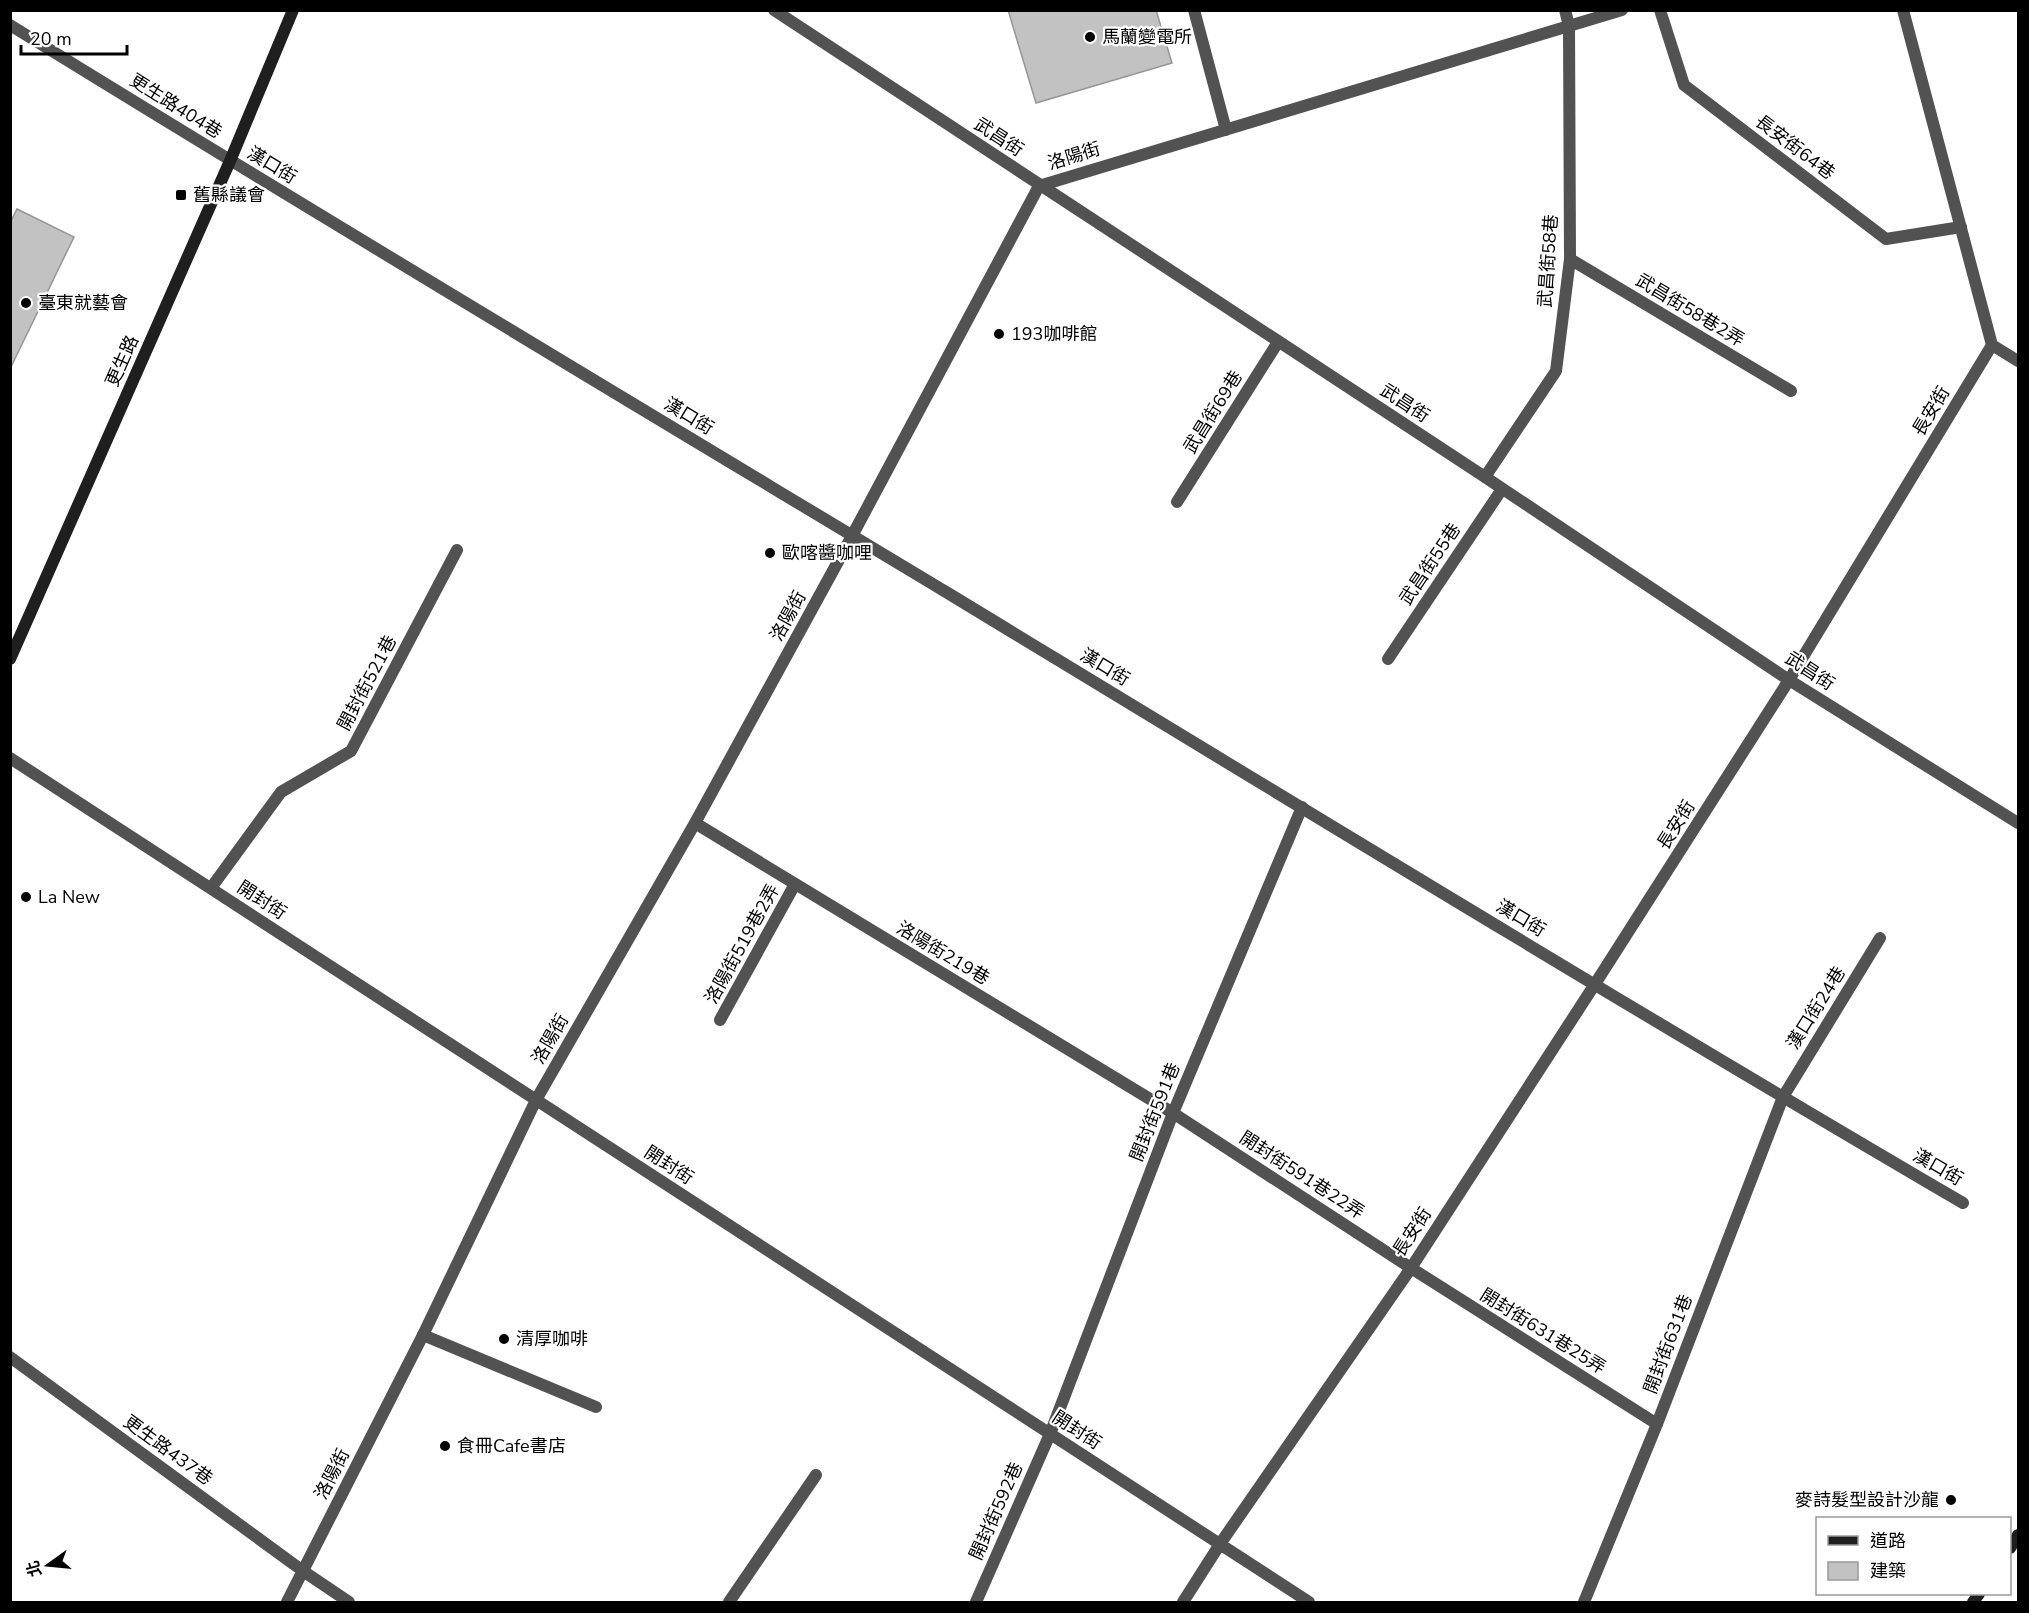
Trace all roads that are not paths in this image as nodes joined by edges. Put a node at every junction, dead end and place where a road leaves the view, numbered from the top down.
1 (293, 10) edge
2 (774, 10) edge
3 (1194, 10) edge
4 (1565, 10) edge
5 (1622, 10) edge
6 (1660, 10) edge
7 (1903, 10) edge
8 (10, 25) edge
9 (1569, 26) junction
10 (1226, 130) junction
11 (230, 161) junction
12 (1039, 186) junction
13 (1961, 227) junction
14 (1570, 259) junction
15 (1278, 342) junction
16 (1992, 345) junction
17 (2019, 361) edge
18 (1791, 391) dead end
19 (1485, 477) junction
20 (1502, 489) junction
21 (1178, 502) dead end
22 (852, 536) junction
23 (457, 550) dead end
24 (10, 659) edge
25 (1388, 659) dead end
26 (1789, 680) junction
27 (10, 758) edge
28 (1302, 807) junction
29 (695, 823) junction
30 (2019, 823) edge
31 (795, 884) junction
32 (211, 888) junction
33 (1880, 938) dead end
34 (1595, 984) junction
35 (720, 1020) dead end
36 (1783, 1097) junction
37 (536, 1100) junction
38 (1173, 1113) junction
39 (1963, 1203) dead end
40 (1411, 1268) junction
41 (423, 1335) junction
42 (10, 1357) edge
43 (596, 1407) dead end
44 (1657, 1424) junction
45 (1050, 1434) junction
46 (816, 1475) dead end
47 (1220, 1544) junction
48 (303, 1571) junction
49 (287, 1602) edge
50 (349, 1602) edge
51 (729, 1602) edge
52 (976, 1602) edge
53 (1184, 1602) edge
54 (1309, 1602) edge
55 (1584, 1602) edge

1 - 11 street, 更生路
2 - 12 street, 武昌街
3 - 10 street
4 - 9 street, 武昌街58巷
5 - 9 street, 洛陽街
6 - 13 street, 長安街64巷
7 - 13 street
8 - 11 street, 更生路404巷
9 - 10 street, 洛陽街
9 - 14 street, 武昌街58巷
10 - 12 street, 洛陽街
11 - 22 street, 漢口街
11 - 24 street, 更生路
12 - 15 street, 武昌街
12 - 22 street, 洛陽街
13 - 16 street
14 - 18 street, 武昌街58巷2弄
14 - 19 street, 武昌街58巷
15 - 19 street, 武昌街
15 - 21 street, 武昌街69巷
16 - 17 street
16 - 26 street, 長安街
19 - 20 street, 武昌街
20 - 25 street, 武昌街55巷
20 - 26 street, 武昌街
22 - 28 street, 漢口街
22 - 29 street, 洛陽街
23 - 32 street, 開封街521巷
26 - 30 street, 武昌街
26 - 34 street, 長安街
27 - 32 street, 開封街
28 - 34 street, 漢口街
28 - 38 street, 開封街591巷
29 - 31 street, 洛陽街219巷
29 - 37 street, 洛陽街
31 - 35 street, 洛陽街519巷2弄
31 - 38 street, 洛陽街219巷
32 - 37 street, 開封街
33 - 36 street, 漢口街24巷
34 - 36 street, 漢口街
34 - 40 street, 長安街
36 - 39 street, 漢口街
36 - 44 street, 開封街631巷
37 - 41 street, 洛陽街
37 - 45 street, 開封街
38 - 40 street, 開封街591巷22弄
38 - 45 street, 開封街591巷
40 - 44 street, 開封街631巷25弄
40 - 47 street, 長安街
41 - 43 street
41 - 48 street, 洛陽街
42 - 48 street, 更生路437巷
44 - 55 street, 開封街631巷
45 - 47 street, 開封街
45 - 52 street, 開封街592巷
46 - 51 street
47 - 53 street, 長安街
47 - 54 street, 開封街
48 - 49 street, 洛陽街
48 - 50 street, 更生路437巷

